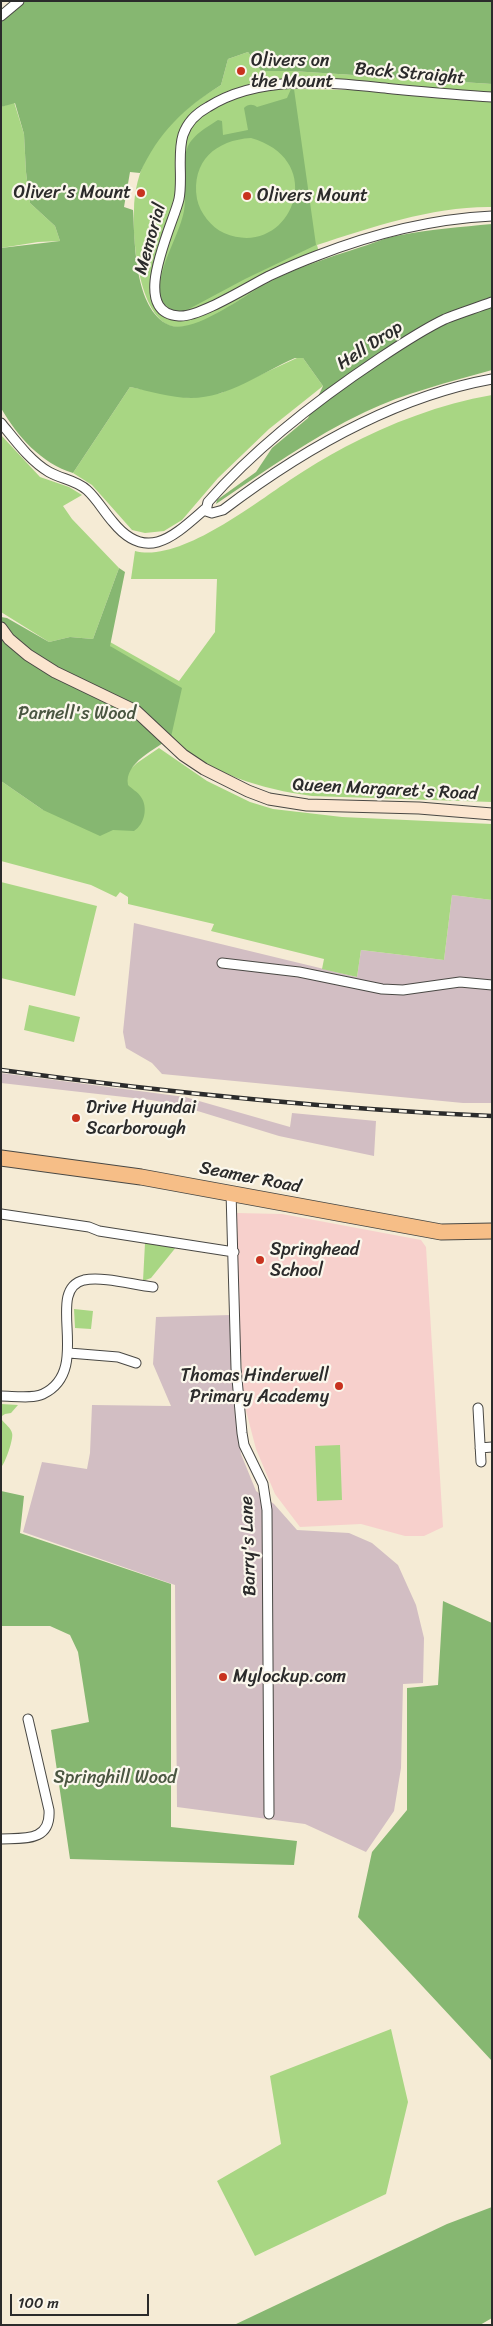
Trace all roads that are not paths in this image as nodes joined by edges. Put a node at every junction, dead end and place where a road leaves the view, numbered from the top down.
1 (19, 1) edge
2 (1, 16) edge
3 (294, 84) joint
4 (492, 97) edge
5 (492, 216) edge
6 (492, 302) edge
7 (492, 379) edge
8 (1, 423) edge
9 (205, 508) junction
10 (1, 628) edge
11 (492, 814) edge
12 (222, 963) dead end
13 (492, 985) edge
14 (1, 1158) edge
15 (231, 1192) junction
16 (1, 1214) edge
17 (492, 1231) edge
18 (234, 1252) junction
19 (153, 1287) dead end
20 (69, 1353) junction
21 (136, 1363) dead end
22 (1, 1396) edge
23 (478, 1408) dead end
24 (492, 1447) edge
25 (480, 1448) junction
26 (481, 1462) dead end
27 (28, 1719) dead end
28 (269, 1814) dead end
29 (1, 1839) edge

1 - 2 street
3 - 4 street, Back Straight
3 - 5 street, Memorial
6 - 9 street, Hell Drop
7 - 9 street
8 - 9 street, Hell Drop
10 - 11 main road, Queen Margaret's Road
12 - 13 street
14 - 15 highway, Seamer Road
15 - 17 highway, Seamer Road
15 - 18 street, Barry's Lane
16 - 18 street
18 - 28 street, Barry's Lane
19 - 20 street
20 - 21 street
20 - 22 street
23 - 25 street
24 - 25 street
25 - 26 street
27 - 29 street

